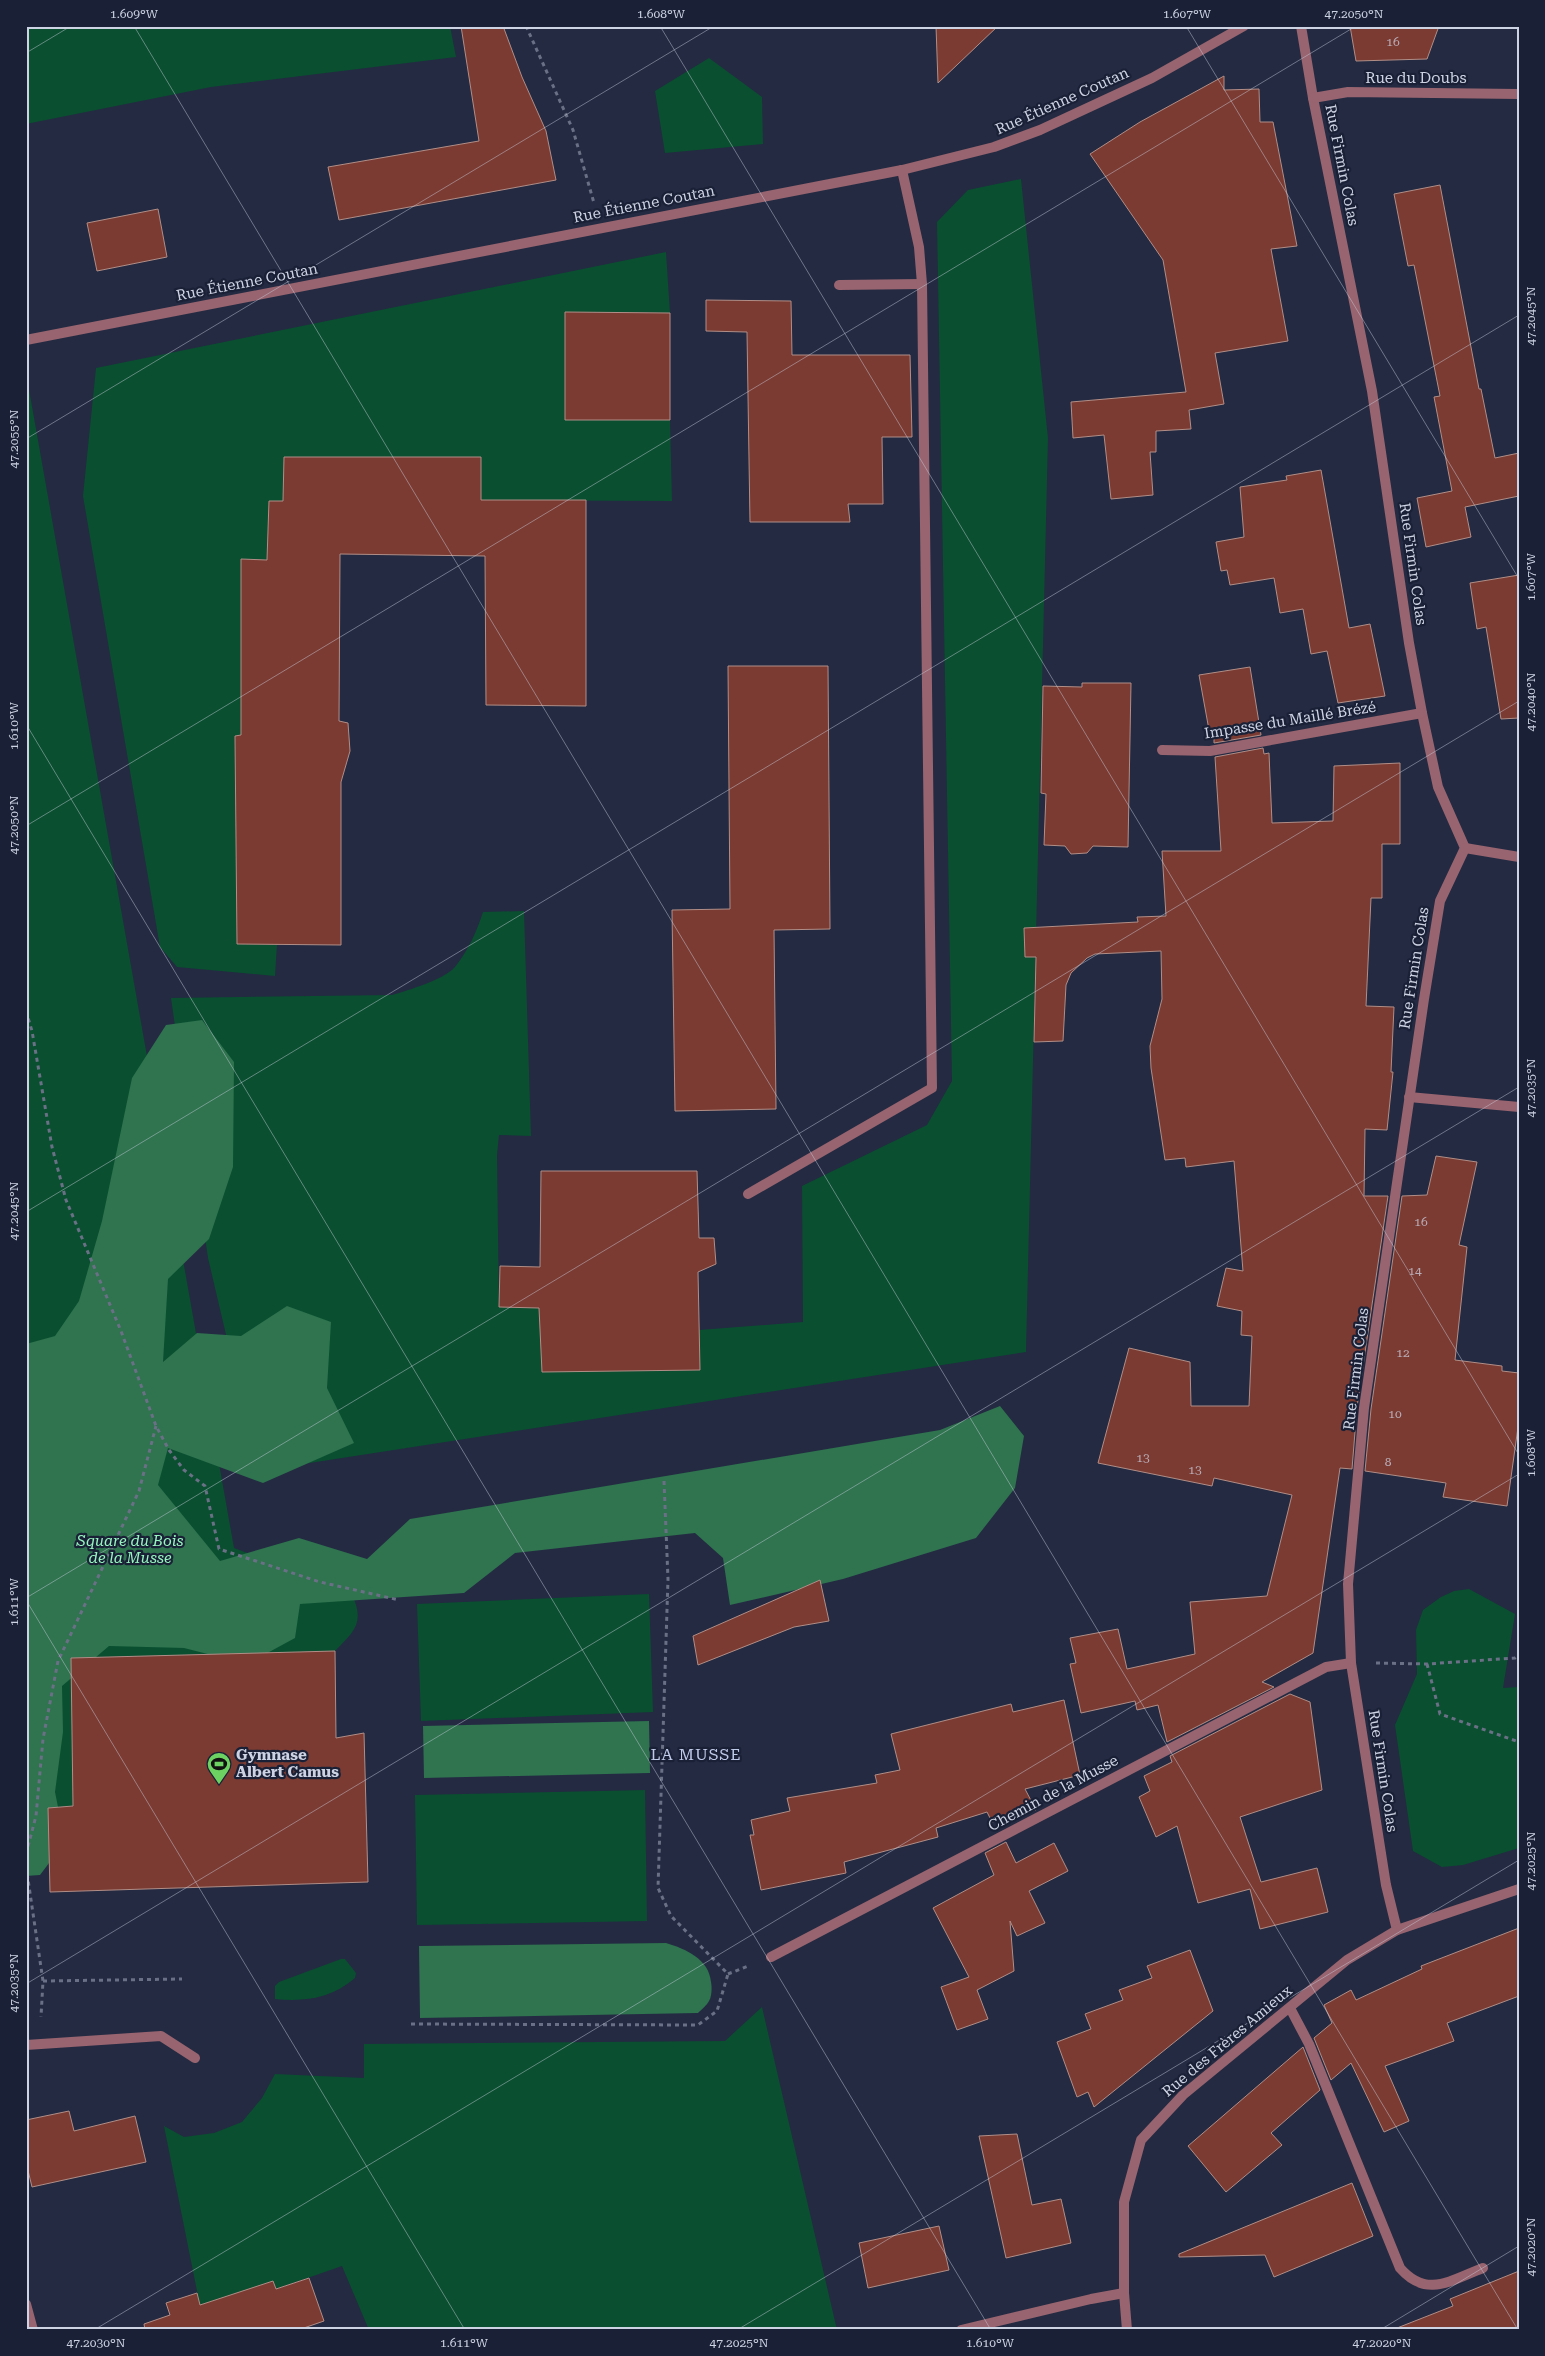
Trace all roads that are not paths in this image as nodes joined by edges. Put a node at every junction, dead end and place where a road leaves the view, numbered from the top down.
1 (1244, 26) edge
2 (1301, 26) edge
3 (1519, 94) edge
4 (1313, 98) junction
5 (902, 170) junction
6 (922, 284) junction
7 (839, 285) dead end
8 (26, 340) edge
9 (1422, 713) junction
10 (1162, 750) dead end
11 (1465, 848) junction
12 (1519, 857) edge
13 (1409, 1097) junction
14 (1519, 1107) edge
15 (748, 1194) dead end
16 (1351, 1663) junction
17 (1519, 1889) edge
18 (1397, 1930) junction
19 (771, 1957) dead end
20 (1290, 2008) junction
21 (26, 2045) edge
22 (195, 2058) dead end
23 (1483, 2268) dead end
24 (1124, 2293) junction
25 (26, 2304) edge
26 (33, 2330) edge
27 (961, 2330) edge
28 (1127, 2330) edge

1 - 5 street, Rue Étienne Coutan
2 - 4 street, Rue Firmin Colas
3 - 4 street, Rue du Doubs
4 - 9 street, Rue Firmin Colas
5 - 6 street
5 - 8 street, Rue Étienne Coutan
6 - 7 street
6 - 15 street
9 - 10 street, Impasse du Maillé Brézé
9 - 11 street, Rue Firmin Colas
11 - 12 street
11 - 13 street, Rue Firmin Colas
13 - 14 street
13 - 16 street, Rue Firmin Colas
16 - 18 street, Rue Firmin Colas
16 - 19 street, Chemin de la Musse
17 - 18 street, Rue des Frères Amieux
18 - 20 street, Rue des Frères Amieux
20 - 23 street
20 - 24 street, Rue des Frères Amieux
21 - 22 street
24 - 27 street
24 - 28 street, Rue des Frères Amieux
25 - 26 street

